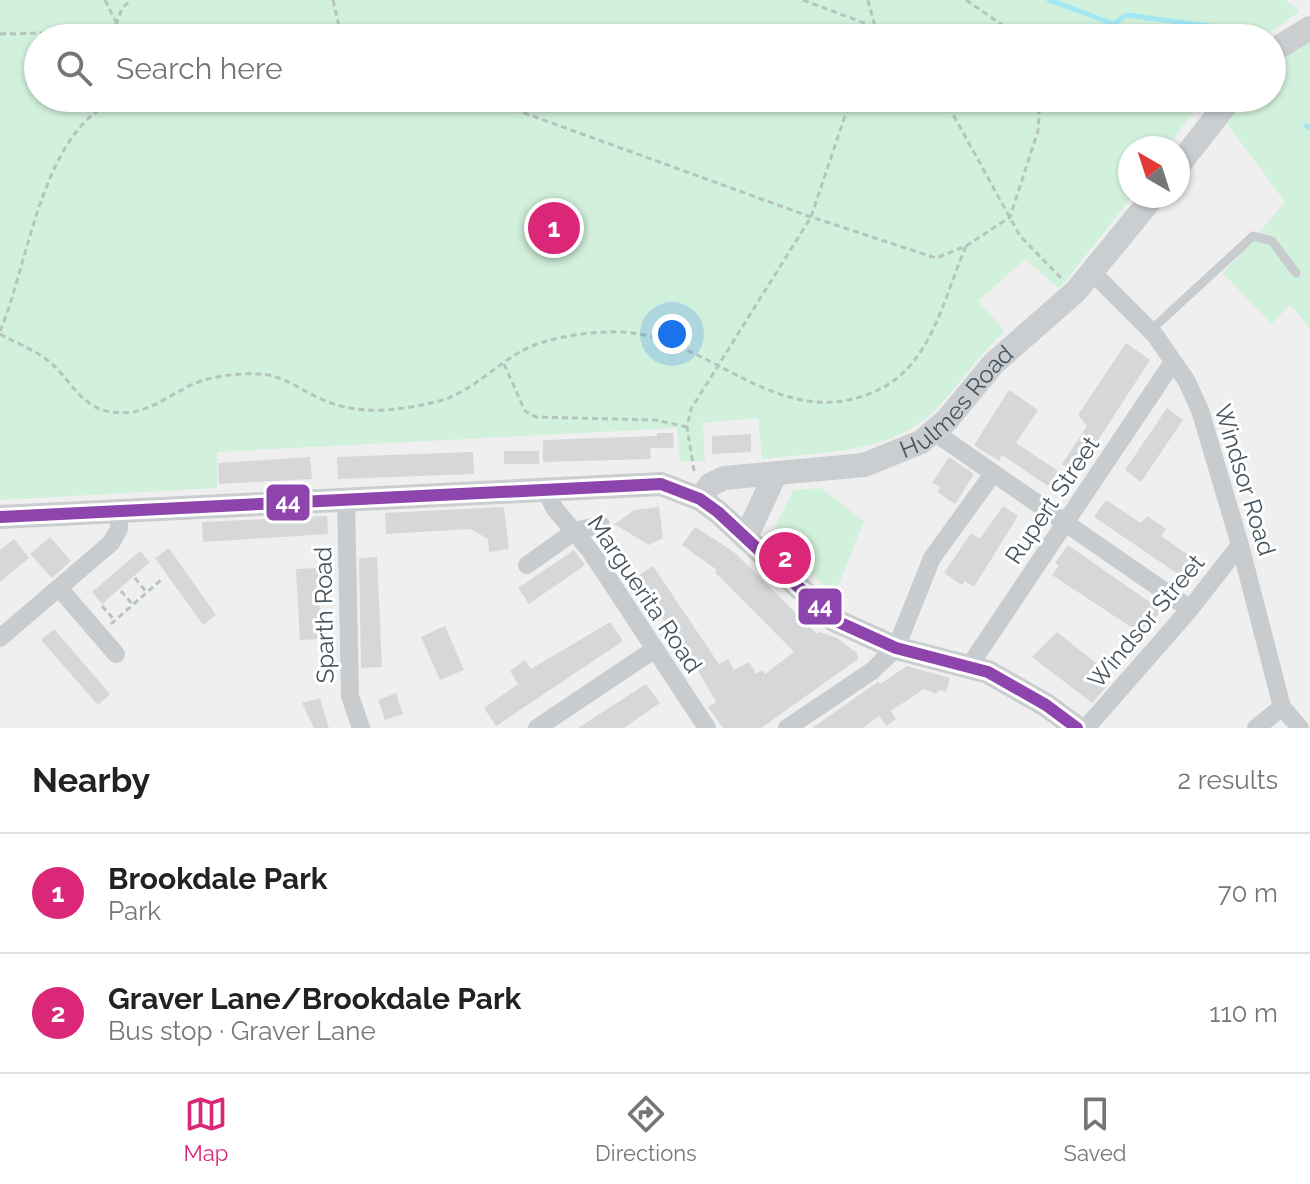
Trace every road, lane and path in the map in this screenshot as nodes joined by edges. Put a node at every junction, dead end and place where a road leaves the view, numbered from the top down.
1 (105, 0) edge
2 (333, 0) edge
3 (803, 0) edge
4 (868, 0) edge
5 (966, 0) edge
6 (811, 1) edge
7 (129, 2) dead end
8 (116, 24) edge
9 (116, 24) edge
10 (339, 24) edge
11 (868, 24) edge
12 (874, 24) edge
13 (1001, 24) edge
14 (1310, 28) edge
15 (24, 33) edge
16 (0, 34) edge
17 (1286, 43) edge
18 (99, 112) edge
19 (522, 112) edge
20 (846, 112) edge
21 (952, 112) edge
22 (1039, 112) edge
23 (1220, 112) edge
24 (1190, 151) edge
25 (1144, 208) edge
26 (811, 217) junction
27 (1010, 217) junction
28 (966, 246) junction
29 (1093, 273) junction
30 (1296, 273) dead end
31 (1076, 291) junction
32 (1151, 330) junction
33 (0, 333) edge
34 (1173, 362) junction
35 (504, 364) junction
36 (719, 367) junction
37 (687, 427) junction
38 (934, 432) junction
39 (775, 475) junction
40 (992, 475) junction
41 (544, 487) junction
42 (705, 492) junction
43 (346, 499) junction
44 (119, 511) junction
45 (0, 517) edge
46 (1066, 522) junction
47 (601, 525) dead end
48 (575, 531) junction
49 (746, 537) junction
50 (1240, 545) junction
51 (527, 565) dead end
52 (135, 578) dead end
53 (162, 579) dead end
54 (60, 589) junction
55 (121, 591) dead end
56 (147, 593) junction
57 (133, 605) junction
58 (102, 606) dead end
59 (1190, 609) junction
60 (115, 621) junction
61 (99, 635) junction
62 (0, 638) edge
63 (896, 648) junction
64 (655, 649) junction
65 (116, 654) dead end
66 (970, 665) junction
67 (1282, 707) junction
68 (361, 728) edge
69 (537, 728) edge
70 (707, 728) edge
71 (787, 728) edge
72 (1077, 728) edge
73 (1086, 728) edge
74 (1256, 728) edge
75 (1300, 728) edge

1 - 8 path
2 - 10 path
3 - 6 path
4 - 12 path
5 - 13 path
6 - 11 path
7 - 9 path
14 - 17 street
15 - 16 path
18 - 33 path
19 - 26 path
20 - 26 path
21 - 27 path
22 - 27 path
23 - 24 street
25 - 29 street, Hulmes Road
26 - 28 path
26 - 36 path
27 - 28 path
27 - 31 path
28 - 36 path
29 - 31 street, Hulmes Road
29 - 32 street, Windsor Road
30 - 32 lane
31 - 38 street, Hulmes Road
32 - 34 street, Windsor Road
33 - 35 path
34 - 46 street, Rupert Street
34 - 50 street, Windsor Road
35 - 36 path
35 - 37 path
36 - 37 path
37 - 42 path
38 - 39 street, Hulmes Road
38 - 40 street
39 - 42 street, Hulmes Road
39 - 49 street
40 - 46 street
40 - 63 street
41 - 42 street
41 - 43 street
41 - 48 street, Marguerita Road
42 - 49 street
43 - 44 street
43 - 68 street, Sparth Road
44 - 45 street
44 - 54 street
46 - 59 street
46 - 66 street, Rupert Street
47 - 48 street
48 - 51 street
48 - 64 street, Marguerita Road
49 - 63 street
50 - 59 street, Windsor Street
50 - 67 street, Windsor Road
52 - 56 path
53 - 56 path
54 - 61 street
54 - 62 street
55 - 57 path
56 - 57 path
57 - 60 path
58 - 60 path
59 - 73 street, Windsor Street
60 - 61 path
61 - 65 street
63 - 66 street
63 - 71 street
64 - 69 street
64 - 70 street, Marguerita Road
66 - 72 street
67 - 74 street
67 - 75 street, Windsor Road

